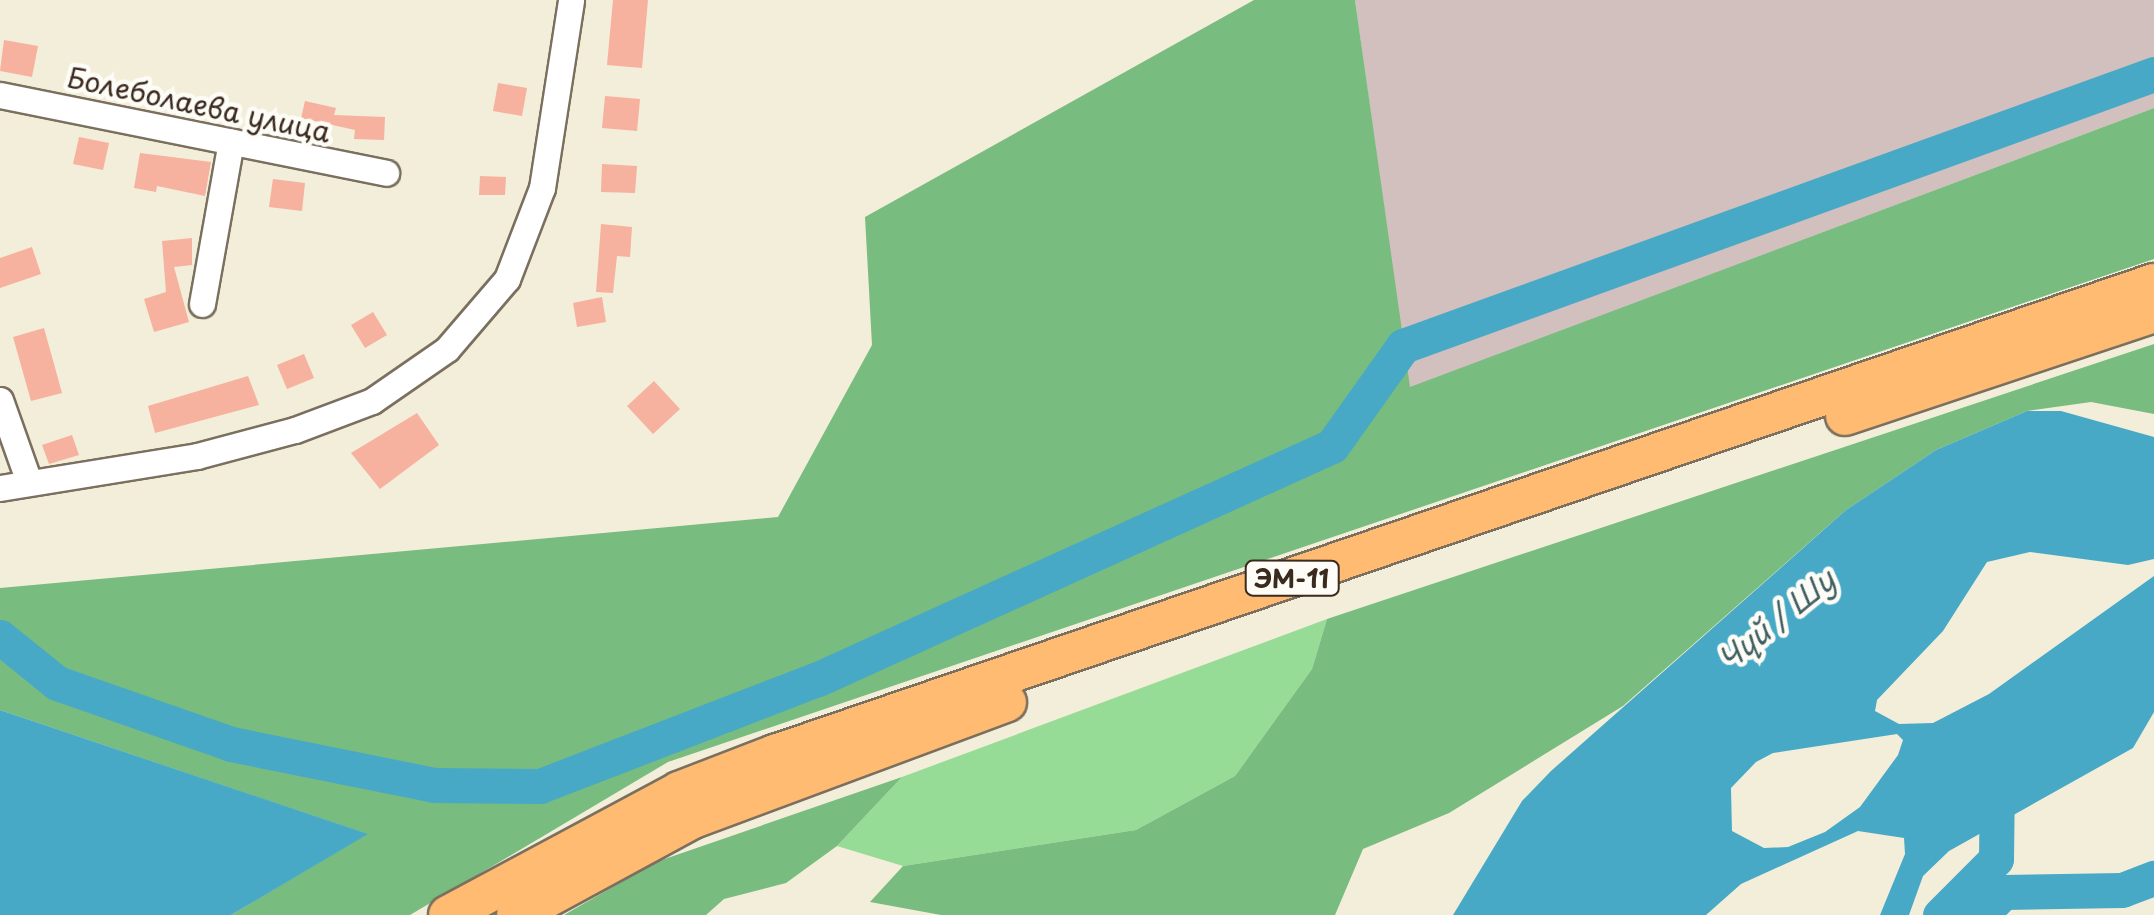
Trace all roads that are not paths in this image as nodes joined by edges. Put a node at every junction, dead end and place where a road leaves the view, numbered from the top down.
1 (571, 0) edge
2 (0, 94) edge
3 (231, 142) junction
4 (386, 173) dead end
5 (2154, 283) edge
6 (202, 304) dead end
7 (2154, 313) edge
8 (0, 400) edge
9 (29, 482) junction
10 (0, 488) edge
11 (448, 915) edge
12 (516, 915) edge

1 - 9 street
2 - 3 street, Болеболаева улица
3 - 4 street, Болеболаева улица
3 - 6 street
5 - 11 highway, ЭМ-11
7 - 12 highway, ЭМ-11
8 - 9 street
9 - 10 street

